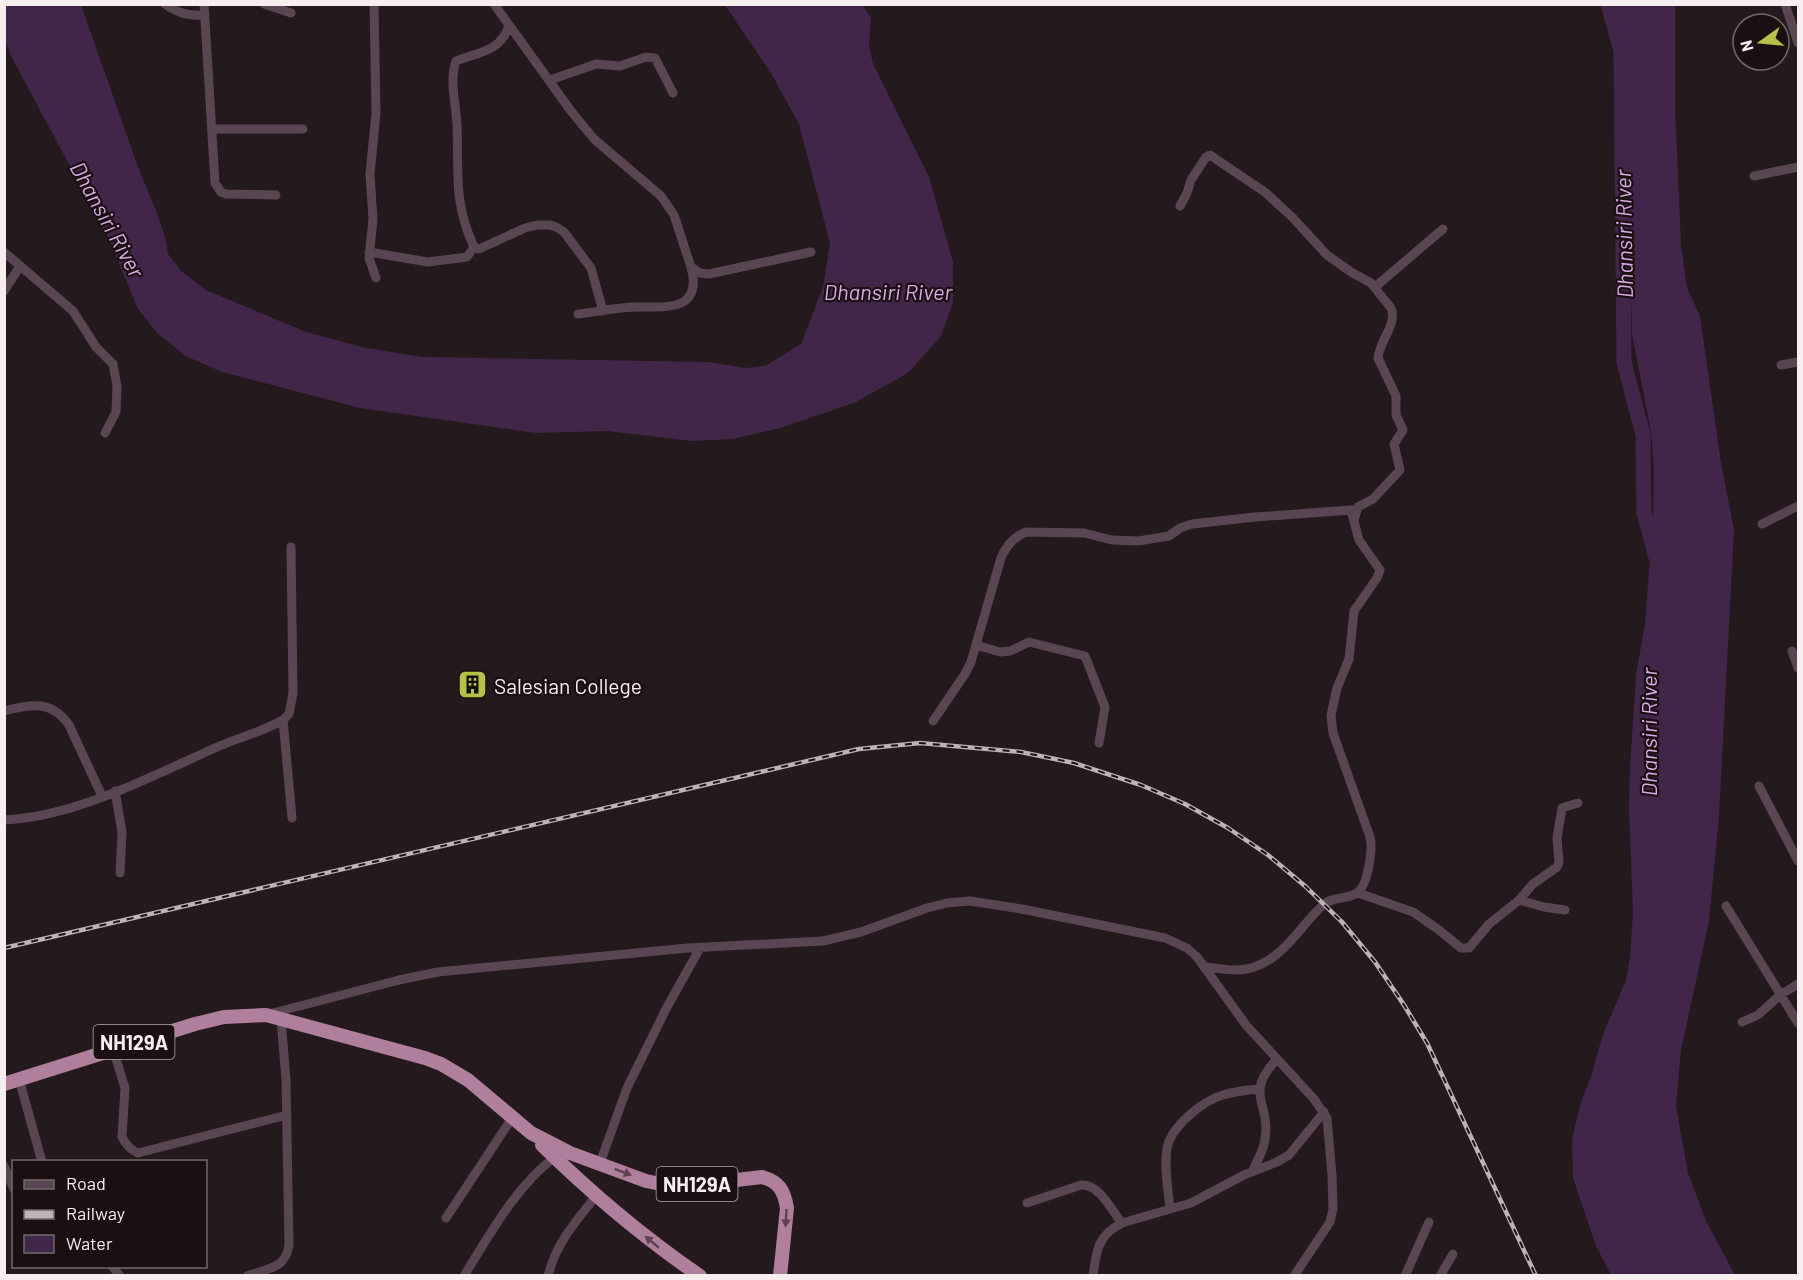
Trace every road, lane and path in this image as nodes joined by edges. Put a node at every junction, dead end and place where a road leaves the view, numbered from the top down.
1 (165, 4) edge
2 (204, 4) edge
3 (264, 4) edge
4 (374, 4) edge
5 (494, 4) edge
6 (1785, 4) edge
7 (291, 13) dead end
8 (205, 15) junction
9 (509, 25) junction
10 (1798, 43) edge
11 (550, 80) junction
12 (673, 93) dead end
13 (213, 129) junction
14 (303, 129) dead end
15 (1798, 167) edge
16 (1754, 176) dead end
17 (276, 195) dead end
18 (1179, 206) dead end
19 (1443, 229) dead end
20 (474, 248) junction
21 (4, 252) edge
22 (369, 252) junction
23 (811, 252) dead end
24 (20, 266) junction
25 (691, 267) junction
26 (376, 278) dead end
27 (1375, 287) junction
28 (4, 291) edge
29 (603, 310) junction
30 (578, 314) dead end
31 (1798, 362) edge
32 (1781, 365) dead end
33 (105, 433) dead end
34 (1798, 506) edge
35 (1354, 522) junction
36 (1762, 524) dead end
37 (291, 547) dead end
38 (976, 645) junction
39 (1792, 651) dead end
40 (1798, 668) edge
41 (4, 711) edge
42 (283, 720) junction
43 (933, 721) dead end
44 (1099, 743) dead end
45 (1759, 786) dead end
46 (115, 791) junction
47 (102, 796) junction
48 (1578, 803) dead end
49 (292, 818) dead end
50 (4, 820) edge
51 (1798, 861) edge
52 (120, 873) dead end
53 (1358, 893) junction
54 (1519, 900) junction
55 (1726, 906) dead end
56 (1565, 910) dead end
57 (700, 948) junction
58 (1206, 967) junction
59 (1798, 984) edge
60 (1780, 995) junction
61 (266, 1015) junction
62 (281, 1019) junction
63 (1742, 1022) dead end
64 (1798, 1023) edge
65 (112, 1049) junction
66 (1277, 1059) junction
67 (19, 1079) junction
68 (4, 1084) edge
69 (1260, 1089) junction
70 (1324, 1112) junction
71 (287, 1115) junction
72 (512, 1118) junction
73 (531, 1133) junction
74 (555, 1157) junction
75 (42, 1160) edge
76 (600, 1163) junction
77 (4, 1166) edge
78 (1253, 1170) junction
79 (12, 1184) edge
80 (597, 1196) junction
81 (1027, 1203) dead end
82 (1170, 1209) junction
83 (447, 1218) dead end
84 (1429, 1222) dead end
85 (1122, 1223) junction
86 (1453, 1254) dead end
87 (247, 1275) edge
88 (464, 1275) edge
89 (548, 1275) edge
90 (700, 1275) edge
91 (780, 1275) edge
92 (1093, 1275) edge
93 (1294, 1275) edge
94 (1405, 1275) edge
95 (1440, 1275) edge

1 - 8 street
2 - 8 street
3 - 7 street
4 - 22 street
5 - 9 street
6 - 10 street
8 - 13 street
9 - 11 street
9 - 20 street
11 - 12 street
11 - 25 street
13 - 14 street
13 - 17 street
15 - 16 street
18 - 27 street
19 - 27 street
20 - 22 street
20 - 29 street
21 - 24 street
22 - 26 street
23 - 25 street
24 - 28 street
24 - 33 street
25 - 29 street
27 - 35 street
29 - 30 street
31 - 32 street
34 - 36 street
35 - 38 street
35 - 53 street
37 - 42 street
38 - 43 street
38 - 44 street
39 - 40 street
41 - 47 street
42 - 46 street
42 - 49 street
45 - 51 street
46 - 47 street
46 - 52 street
47 - 50 street
48 - 54 street
53 - 54 street
53 - 58 street
54 - 56 street
55 - 60 street
57 - 58 street
57 - 61 street
57 - 76 street
58 - 66 street
59 - 60 street
60 - 63 street
60 - 64 street
61 - 62 highway, NH129A
61 - 65 highway, NH129A
62 - 71 street
62 - 72 highway, NH129A
65 - 67 highway, NH129A
65 - 71 street
66 - 69 street
66 - 70 street
67 - 68 highway, NH129A
67 - 75 street
69 - 78 street
69 - 82 street
70 - 78 street
70 - 93 street
71 - 87 street
72 - 73 highway, NH129A
72 - 83 street
73 - 74 highway, NH129A
73 - 76 highway, NH129A
74 - 80 highway, NH129A
74 - 88 street
76 -> 91 highway, NH129A
77 - 79 street
78 - 82 street
80 - 89 street
90 -> 80 highway, NH129A
81 - 85 street
82 - 85 street
84 - 94 street
85 - 92 street
86 - 95 street

